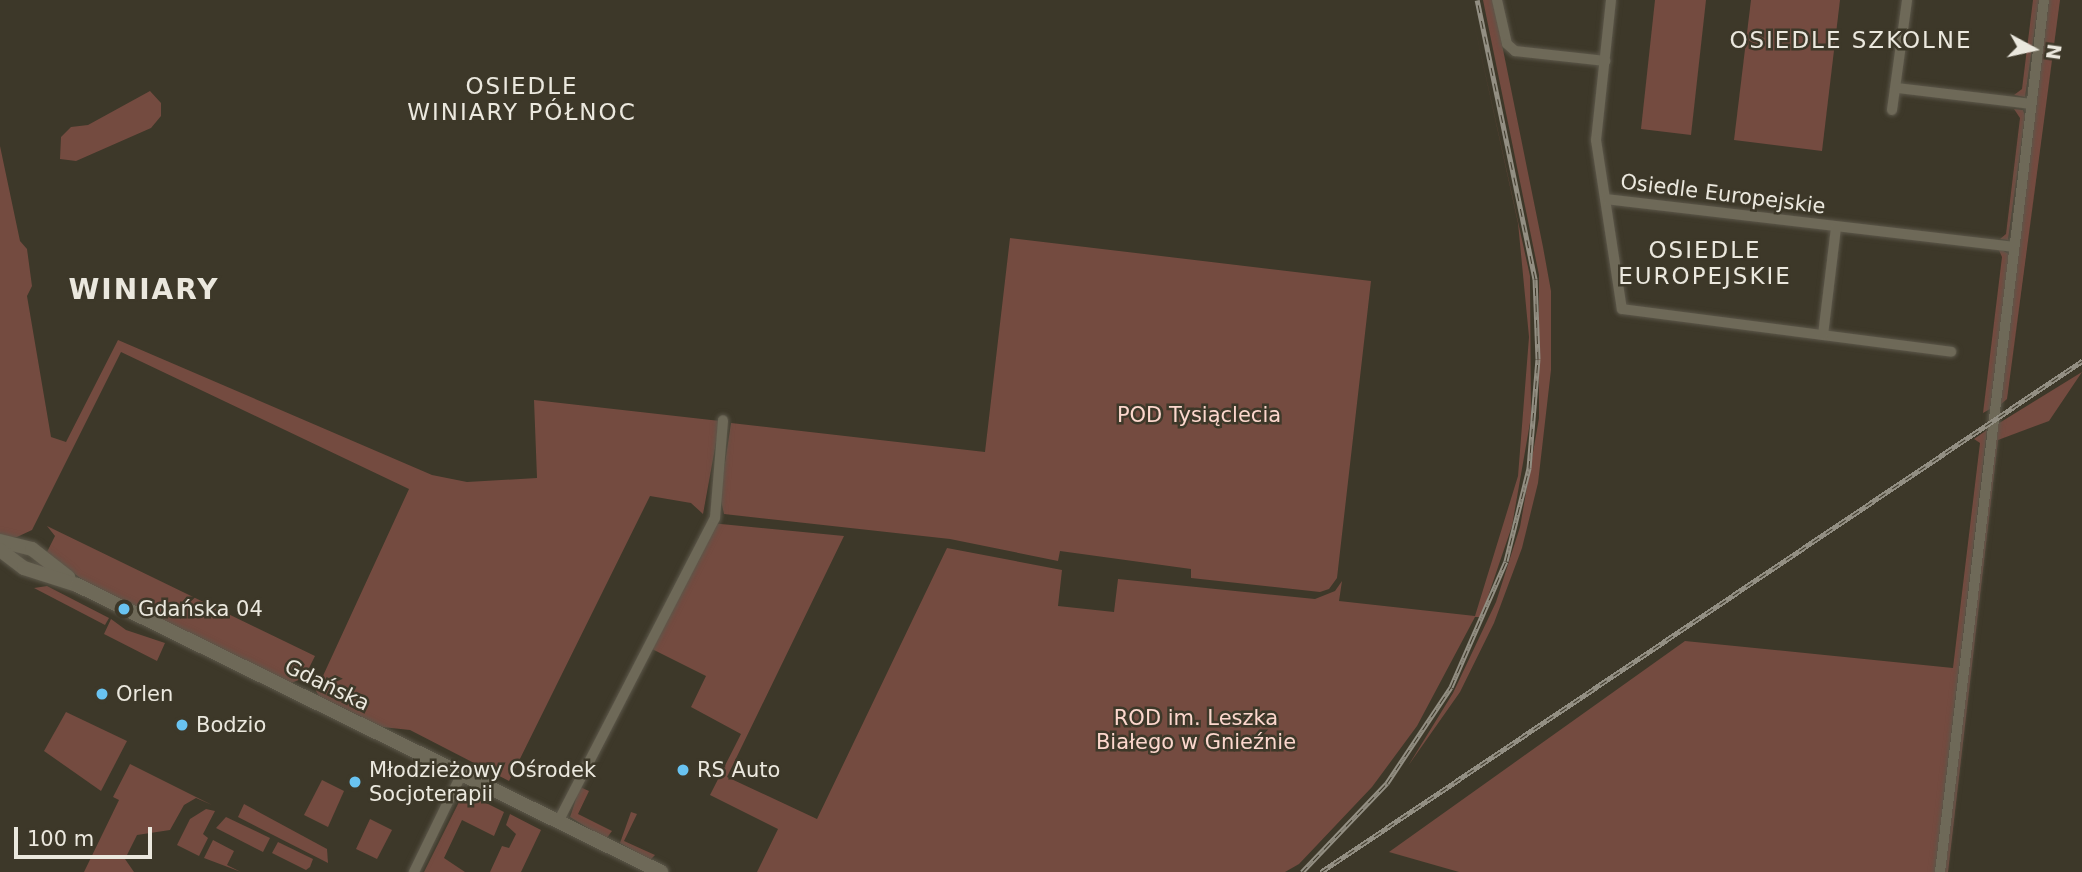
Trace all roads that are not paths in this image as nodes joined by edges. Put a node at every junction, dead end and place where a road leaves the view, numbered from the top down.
1 (1497, 0) edge
2 (1611, 0) edge
3 (1908, 0) edge
4 (2043, 0) edge
5 (1605, 61) junction
6 (1897, 88) junction
7 (2031, 104) junction
8 (1892, 110) dead end
9 (1606, 199) junction
10 (1836, 227) junction
11 (2014, 247) junction
12 (1823, 335) junction
13 (1951, 352) dead end
14 (723, 420) dead end
15 (0, 541) edge
16 (0, 550) edge
17 (28, 559) junction
18 (461, 775) junction
19 (558, 822) junction
20 (414, 872) edge
21 (661, 872) edge
22 (1940, 872) edge

1 - 5 street
2 - 5 street, Osiedle Europejskie
3 - 6 street
4 - 7 street
5 - 9 street, Osiedle Europejskie
6 - 7 street
6 - 8 street
7 - 11 street
9 - 10 street, Osiedle Europejskie
9 - 12 street, Osiedle Europejskie
10 - 11 street, Osiedle Europejskie
10 - 12 street, Osiedle Europejskie
11 - 22 street
12 - 13 street, Osiedle Europejskie
14 - 19 street
15 - 17 street, Gdańska
16 - 17 street, Gdańska
17 - 18 street, Gdańska
18 - 19 street, Gdańska
18 - 20 street
19 - 21 street, Gdańska

